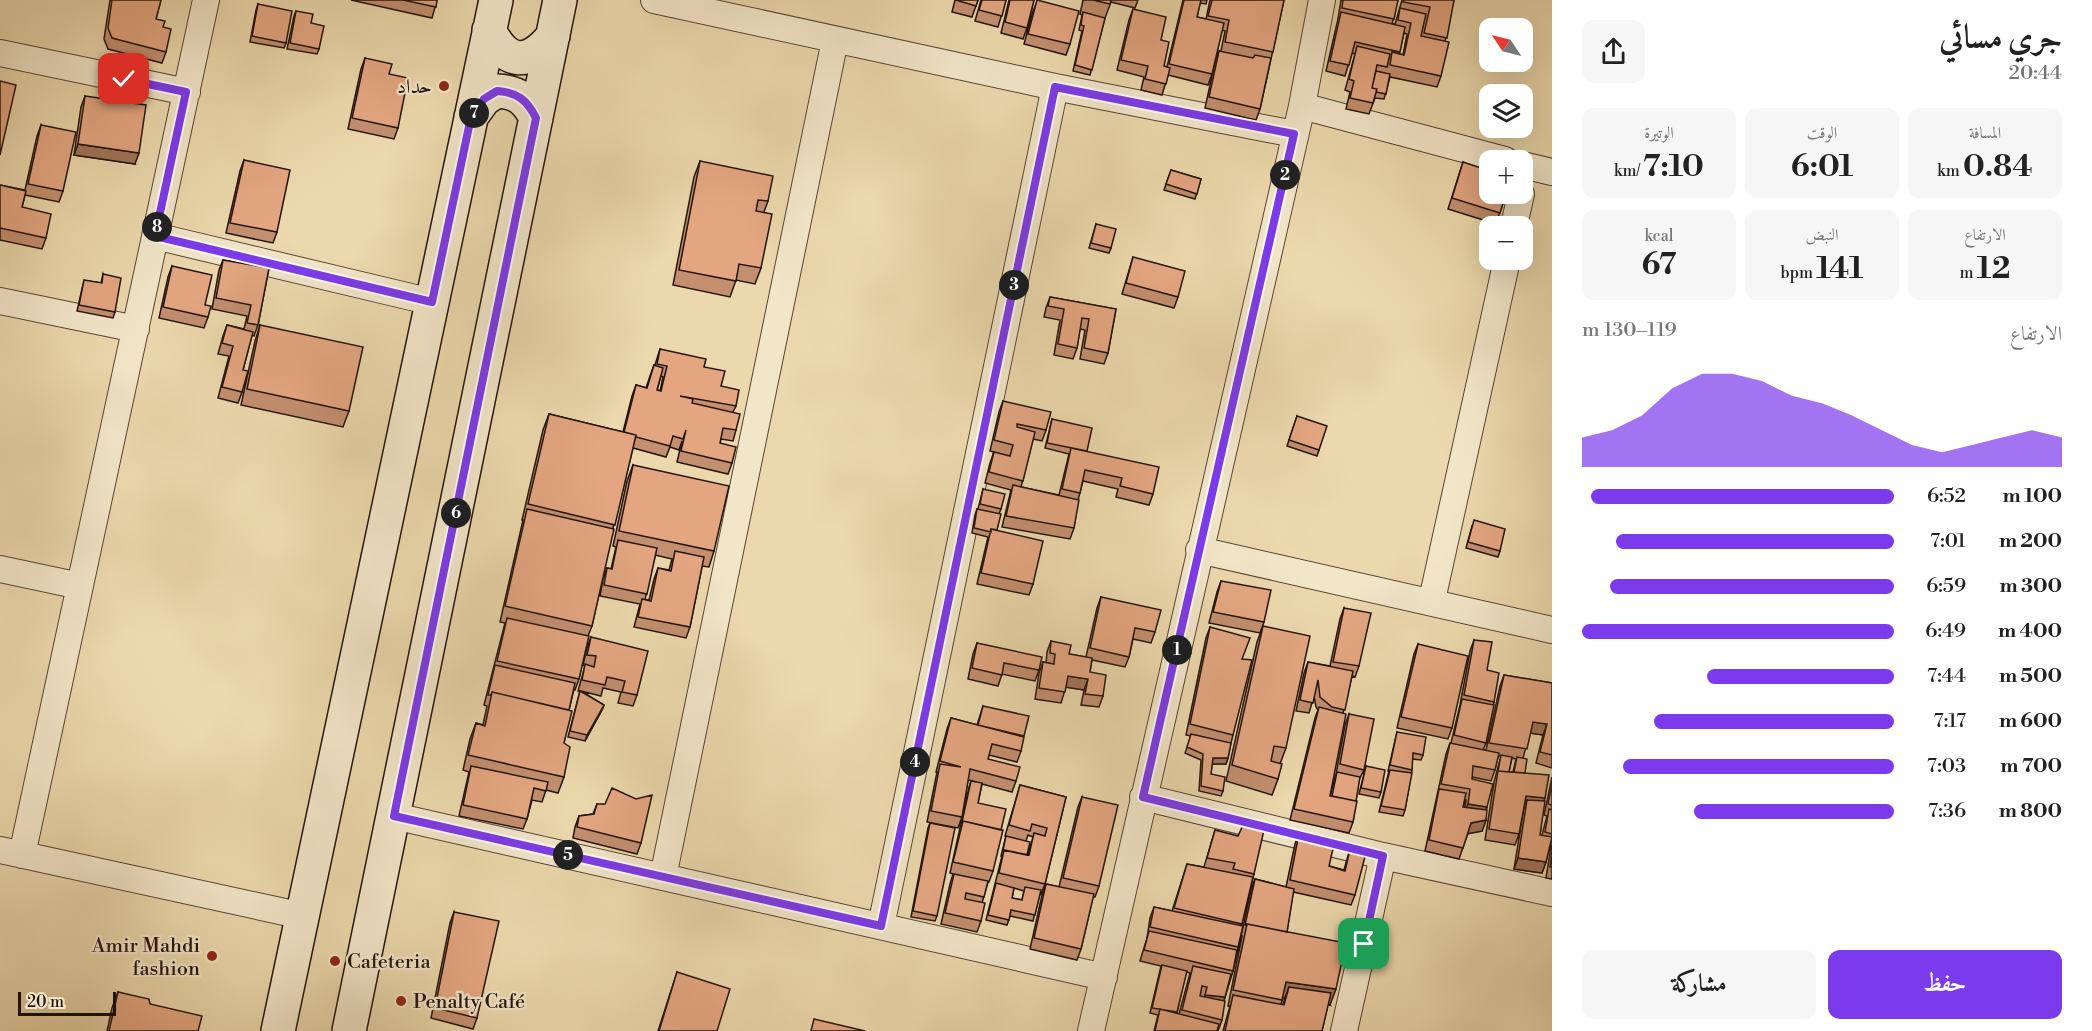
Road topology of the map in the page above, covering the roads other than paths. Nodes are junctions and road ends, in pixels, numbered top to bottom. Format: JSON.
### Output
{"nodes":[{"id":1,"x":206,"y":0,"type":"edge"},
{"id":2,"x":560,"y":0,"type":"edge"},
{"id":3,"x":654,"y":0,"type":"edge"},
{"id":4,"x":1322,"y":0,"type":"edge"},
{"id":5,"x":493,"y":15,"type":"edge"},
{"id":6,"x":553,"y":36,"type":"junction"},
{"id":7,"x":835,"y":40,"type":"junction"},
{"id":8,"x":0,"y":53,"type":"edge"},
{"id":9,"x":1055,"y":87,"type":"junction"},
{"id":10,"x":186,"y":92,"type":"junction"},
{"id":11,"x":1302,"y":106,"type":"junction"},
{"id":12,"x":471,"y":117,"type":"junction"},
{"id":13,"x":536,"y":118,"type":"junction"},
{"id":14,"x":1294,"y":134,"type":"junction"},
{"id":15,"x":1479,"y":158,"type":"edge"},
{"id":16,"x":1533,"y":171,"type":"edge"},
{"id":17,"x":1552,"y":172,"type":"edge"},
{"id":18,"x":155,"y":236,"type":"junction"},
{"id":19,"x":1505,"y":270,"type":"edge"},
{"id":20,"x":0,"y":301,"type":"edge"},
{"id":21,"x":432,"y":302,"type":"junction"},
{"id":22,"x":135,"y":329,"type":"junction"},
{"id":23,"x":1199,"y":550,"type":"junction"},
{"id":24,"x":0,"y":569,"type":"edge"},
{"id":25,"x":80,"y":586,"type":"junction"},
{"id":26,"x":1432,"y":600,"type":"junction"},
{"id":27,"x":1552,"y":630,"type":"edge"},
{"id":28,"x":1143,"y":797,"type":"junction"},
{"id":29,"x":394,"y":816,"type":"junction"},
{"id":30,"x":11,"y":852,"type":"edge"},
{"id":31,"x":1383,"y":856,"type":"junction"},
{"id":32,"x":663,"y":877,"type":"junction"},
{"id":33,"x":1552,"y":893,"type":"edge"},
{"id":34,"x":303,"y":916,"type":"junction"},
{"id":35,"x":881,"y":926,"type":"junction"},
{"id":36,"x":1104,"y":977,"type":"junction"},
{"id":37,"x":278,"y":1031,"type":"edge"},
{"id":38,"x":349,"y":1031,"type":"edge"},
{"id":39,"x":1091,"y":1031,"type":"edge"},
{"id":40,"x":1344,"y":1031,"type":"edge"}],
"edges":[{"from":1,"to":10,"type":"street"},
{"from":2,"to":6,"type":"main road"},
{"from":3,"to":7,"type":"street"},
{"from":4,"to":11,"type":"street"},
{"from":5,"to":6,"type":"main road"},
{"from":5,"to":12,"type":"main road"},
{"from":6,"to":13,"type":"main road"},
{"from":7,"to":9,"type":"street"},
{"from":7,"to":32,"type":"street"},
{"from":8,"to":10,"type":"street"},
{"from":9,"to":14,"type":"street"},
{"from":9,"to":35,"type":"street"},
{"from":10,"to":18,"type":"street"},
{"from":11,"to":14,"type":"street"},
{"from":11,"to":15,"type":"street"},
{"from":12,"to":13,"type":"main road"},
{"from":12,"to":21,"type":"main road"},
{"from":13,"to":29,"type":"main road"},
{"from":14,"to":23,"type":"street"},
{"from":16,"to":17,"type":"street"},
{"from":18,"to":21,"type":"street"},
{"from":18,"to":22,"type":"street"},
{"from":19,"to":26,"type":"street"},
{"from":20,"to":22,"type":"street"},
{"from":21,"to":34,"type":"main road"},
{"from":22,"to":25,"type":"street"},
{"from":23,"to":26,"type":"street"},
{"from":23,"to":28,"type":"street"},
{"from":24,"to":25,"type":"street"},
{"from":25,"to":30,"type":"street"},
{"from":26,"to":27,"type":"street"},
{"from":28,"to":31,"type":"street"},
{"from":28,"to":36,"type":"street"},
{"from":29,"to":32,"type":"street"},
{"from":29,"to":38,"type":"main road"},
{"from":30,"to":34,"type":"street"},
{"from":31,"to":33,"type":"street"},
{"from":31,"to":40,"type":"street"},
{"from":32,"to":35,"type":"street"},
{"from":34,"to":37,"type":"main road"},
{"from":35,"to":36,"type":"street"},
{"from":36,"to":39,"type":"street"}]}
